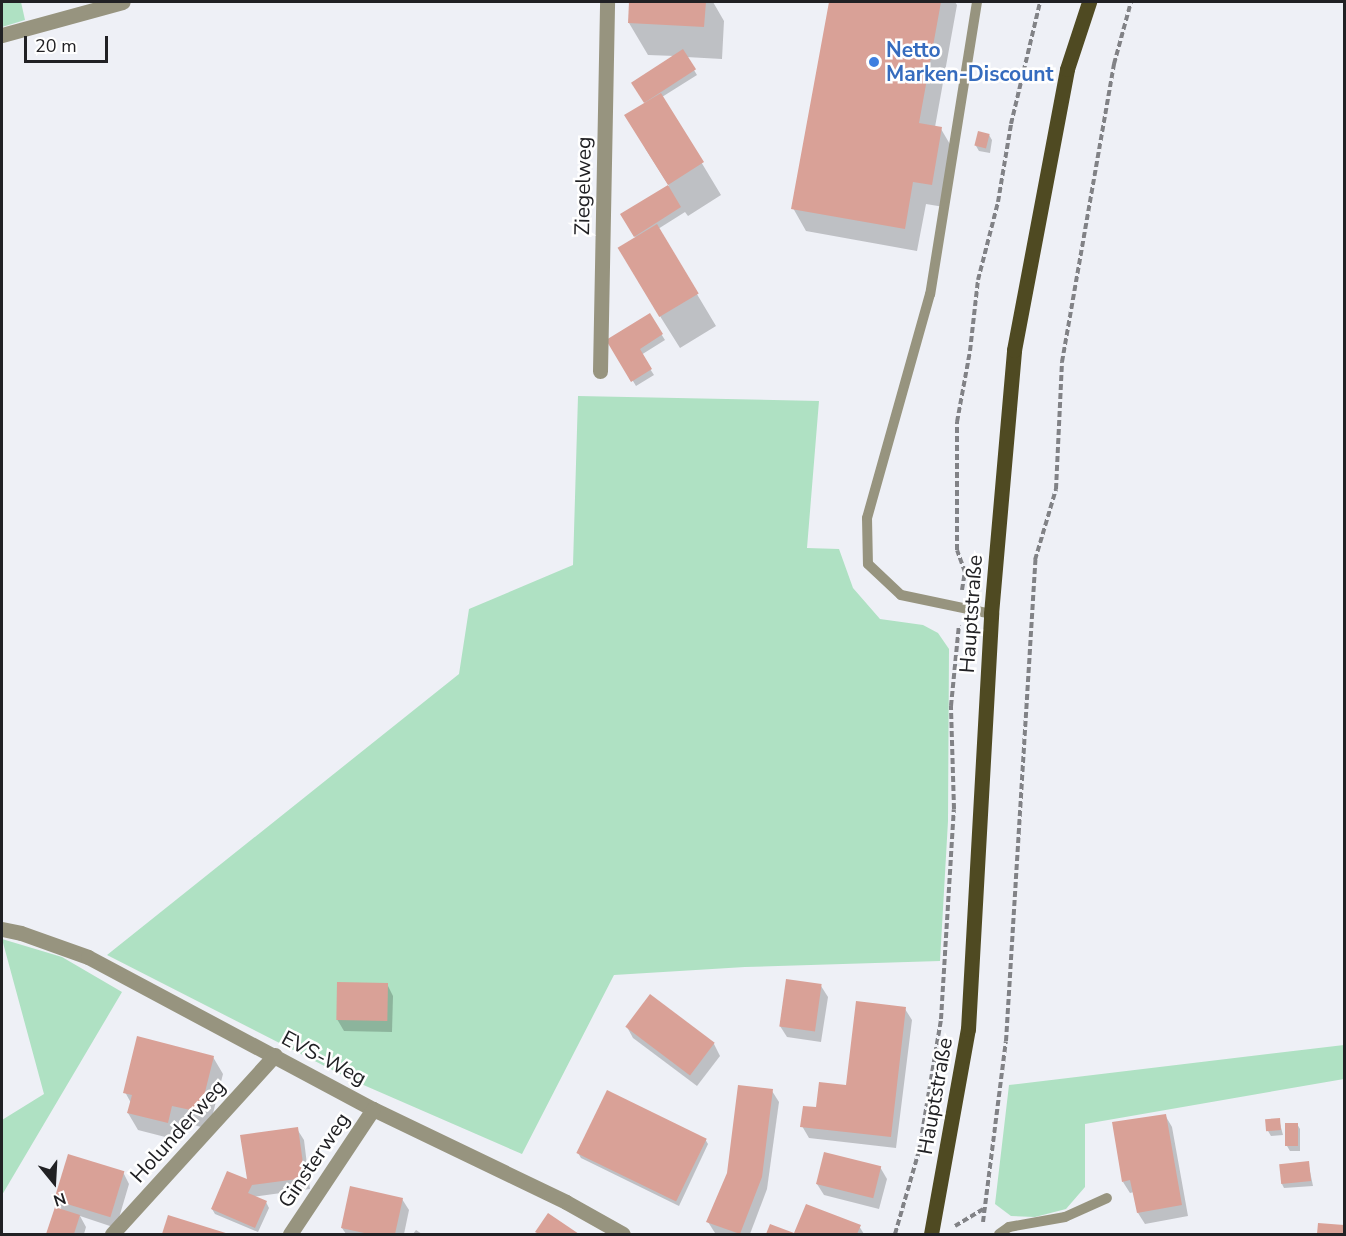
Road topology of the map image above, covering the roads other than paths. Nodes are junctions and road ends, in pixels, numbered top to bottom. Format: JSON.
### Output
{"nodes":[{"id":1,"x":123,"y":2,"type":"edge"},
{"id":2,"x":607,"y":2,"type":"edge"},
{"id":3,"x":977,"y":2,"type":"edge"},
{"id":4,"x":1089,"y":2,"type":"edge"},
{"id":5,"x":2,"y":34,"type":"edge"},
{"id":6,"x":600,"y":371,"type":"dead end"},
{"id":7,"x":991,"y":614,"type":"junction"},
{"id":8,"x":2,"y":929,"type":"edge"},
{"id":9,"x":275,"y":1055,"type":"junction"},
{"id":10,"x":374,"y":1109,"type":"junction"},
{"id":11,"x":1107,"y":1198,"type":"dead end"},
{"id":12,"x":112,"y":1234,"type":"edge"},
{"id":13,"x":290,"y":1234,"type":"edge"},
{"id":14,"x":623,"y":1234,"type":"edge"},
{"id":15,"x":931,"y":1234,"type":"edge"},
{"id":16,"x":999,"y":1234,"type":"edge"}],
"edges":[{"from":1,"to":5,"type":"street"},
{"from":2,"to":6,"type":"street","name":"Ziegelweg"},
{"from":3,"to":7,"type":"lane"},
{"from":4,"to":7,"type":"main road","name":"Hauptstraße"},
{"from":7,"to":15,"type":"main road","name":"Hauptstraße"},
{"from":8,"to":9,"type":"street","name":"EVS-Weg"},
{"from":9,"to":10,"type":"street","name":"EVS-Weg"},
{"from":9,"to":12,"type":"street","name":"Holunderweg"},
{"from":10,"to":13,"type":"street","name":"Ginsterweg"},
{"from":10,"to":14,"type":"street","name":"EVS-Weg"},
{"from":11,"to":16,"type":"lane"}]}
